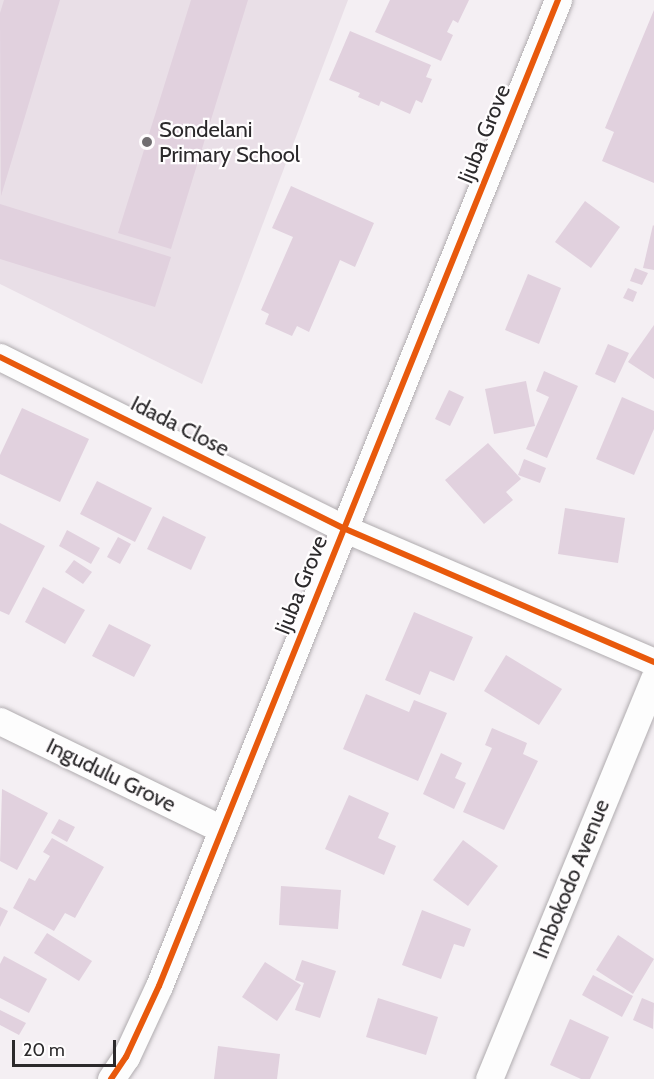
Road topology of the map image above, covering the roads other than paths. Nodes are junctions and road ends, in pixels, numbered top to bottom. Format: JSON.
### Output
{"nodes":[{"id":1,"x":558,"y":0,"type":"edge"},
{"id":2,"x":0,"y":357,"type":"edge"},
{"id":3,"x":343,"y":528,"type":"junction"},
{"id":4,"x":654,"y":662,"type":"edge"},
{"id":5,"x":654,"y":679,"type":"edge"},
{"id":6,"x":0,"y":721,"type":"edge"},
{"id":7,"x":221,"y":829,"type":"junction"},
{"id":8,"x":111,"y":1079,"type":"edge"},
{"id":9,"x":489,"y":1079,"type":"edge"}],
"edges":[{"from":1,"to":3,"type":"street","name":"Ijuba Grove"},
{"from":2,"to":3,"type":"street","name":"Idada Close"},
{"from":3,"to":4,"type":"street","name":"Idada Close"},
{"from":3,"to":7,"type":"street","name":"Ijuba Grove"},
{"from":5,"to":9,"type":"street","name":"Imbokodo Avenue"},
{"from":6,"to":7,"type":"street","name":"Ingudulu Grove"},
{"from":7,"to":8,"type":"street","name":"Ijuba Grove"}]}
